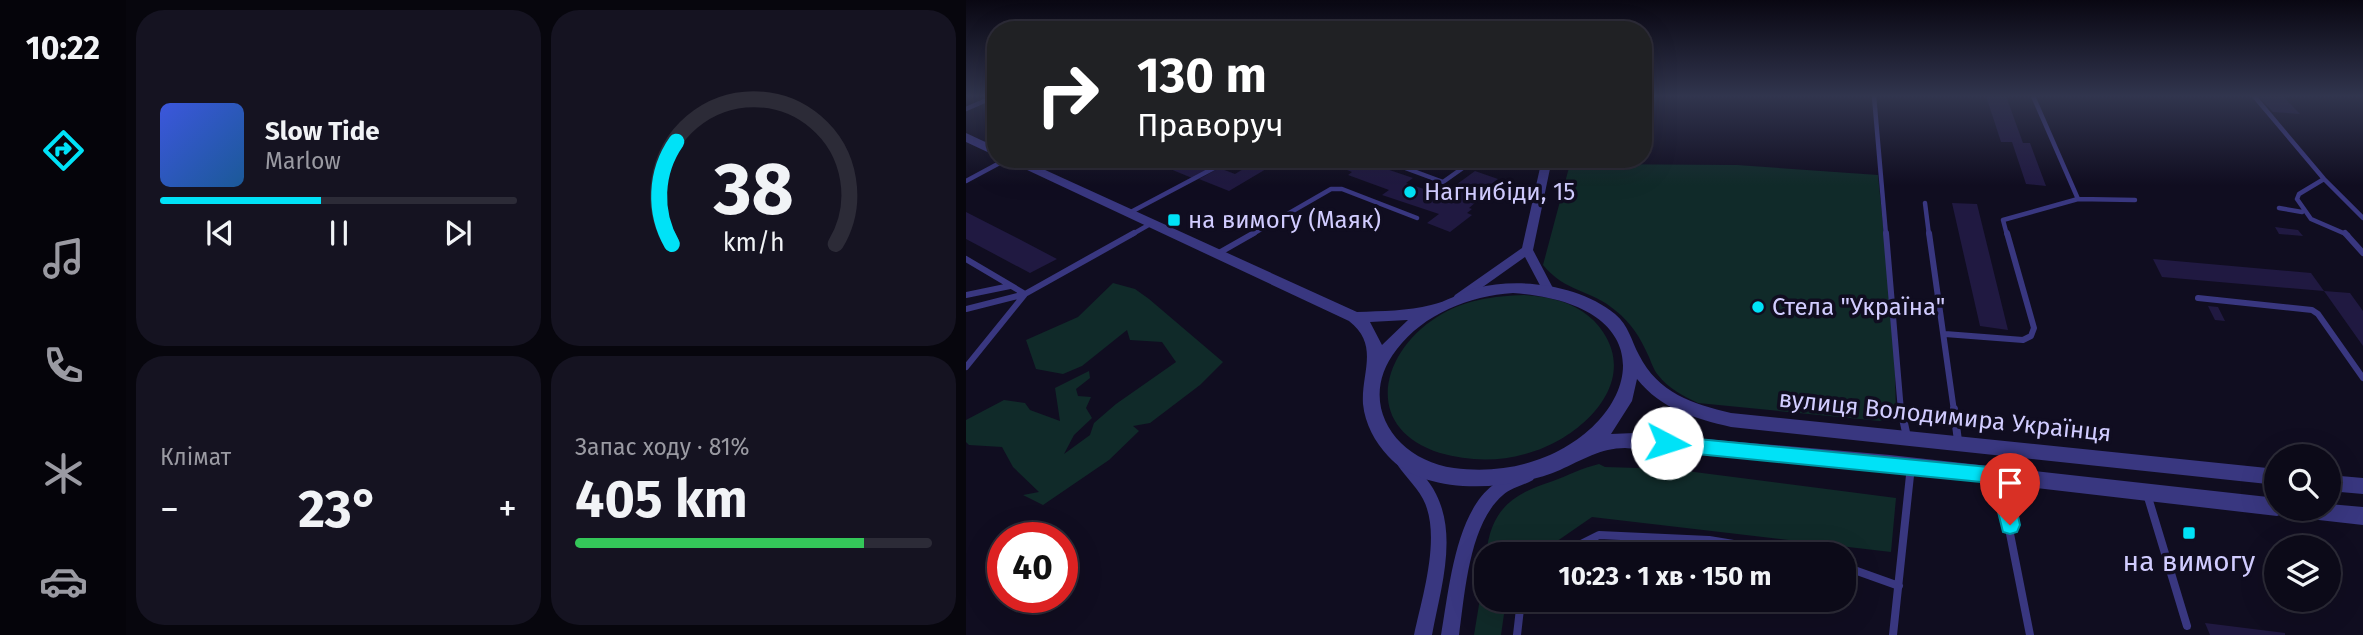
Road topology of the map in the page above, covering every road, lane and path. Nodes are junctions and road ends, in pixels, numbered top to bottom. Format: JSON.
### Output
{"nodes":[{"id":1,"x":1876,"y":126,"type":"edge"},
{"id":2,"x":2046,"y":126,"type":"edge"},
{"id":3,"x":2279,"y":126,"type":"edge"},
{"id":4,"x":966,"y":137,"type":"edge"},
{"id":5,"x":987,"y":143,"type":"edge"},
{"id":6,"x":983,"y":145,"type":"junction"},
{"id":7,"x":987,"y":147,"type":"edge"},
{"id":8,"x":991,"y":168,"type":"edge"},
{"id":9,"x":1028,"y":168,"type":"edge"},
{"id":10,"x":1212,"y":168,"type":"edge"},
{"id":11,"x":1405,"y":168,"type":"edge"},
{"id":12,"x":1463,"y":168,"type":"edge"},
{"id":13,"x":1545,"y":168,"type":"edge"},
{"id":14,"x":2323,"y":179,"type":"junction"},
{"id":15,"x":966,"y":181,"type":"edge"},
{"id":16,"x":2078,"y":199,"type":"junction"},
{"id":17,"x":2135,"y":200,"type":"dead end"},
{"id":18,"x":1925,"y":203,"type":"dead end"},
{"id":19,"x":2279,"y":208,"type":"dead end"},
{"id":20,"x":2302,"y":212,"type":"junction"},
{"id":21,"x":1129,"y":213,"type":"junction"},
{"id":22,"x":1417,"y":218,"type":"dead end"},
{"id":23,"x":2363,"y":218,"type":"edge"},
{"id":24,"x":1152,"y":223,"type":"junction"},
{"id":25,"x":1527,"y":250,"type":"junction"},
{"id":26,"x":2363,"y":253,"type":"edge"},
{"id":27,"x":1217,"y":254,"type":"junction"},
{"id":28,"x":966,"y":259,"type":"edge"},
{"id":29,"x":1010,"y":286,"type":"junction"},
{"id":30,"x":1548,"y":290,"type":"junction"},
{"id":31,"x":1025,"y":294,"type":"junction"},
{"id":32,"x":966,"y":295,"type":"edge"},
{"id":33,"x":1459,"y":298,"type":"junction"},
{"id":34,"x":2198,"y":298,"type":"dead end"},
{"id":35,"x":966,"y":309,"type":"edge"},
{"id":36,"x":1355,"y":317,"type":"junction"},
{"id":37,"x":1944,"y":334,"type":"junction"},
{"id":38,"x":1632,"y":358,"type":"junction"},
{"id":39,"x":966,"y":367,"type":"edge"},
{"id":40,"x":1375,"y":374,"type":"junction"},
{"id":41,"x":2363,"y":378,"type":"edge"},
{"id":42,"x":1908,"y":437,"type":"junction"},
{"id":43,"x":1958,"y":443,"type":"junction"},
{"id":44,"x":1400,"y":459,"type":"junction"},
{"id":45,"x":1554,"y":464,"type":"junction"},
{"id":46,"x":1910,"y":466,"type":"junction"},
{"id":47,"x":1999,"y":476,"type":"junction"},
{"id":48,"x":2264,"y":476,"type":"edge"},
{"id":49,"x":2341,"y":484,"type":"edge"},
{"id":50,"x":2363,"y":486,"type":"edge"},
{"id":51,"x":2147,"y":492,"type":"junction"},
{"id":52,"x":2264,"y":506,"type":"edge"},
{"id":53,"x":2341,"y":514,"type":"edge"},
{"id":54,"x":2363,"y":516,"type":"edge"},
{"id":55,"x":1585,"y":542,"type":"edge"},
{"id":56,"x":1721,"y":542,"type":"edge"},
{"id":57,"x":1856,"y":571,"type":"edge"},
{"id":58,"x":1899,"y":586,"type":"junction"},
{"id":59,"x":1520,"y":612,"type":"edge"},
{"id":60,"x":2187,"y":626,"type":"dead end"},
{"id":61,"x":1423,"y":635,"type":"edge"},
{"id":62,"x":1450,"y":635,"type":"edge"},
{"id":63,"x":1517,"y":635,"type":"edge"},
{"id":64,"x":1893,"y":635,"type":"edge"},
{"id":65,"x":2030,"y":635,"type":"edge"}],
"edges":[{"from":1,"to":42,"type":"lane"},
{"from":2,"to":16,"type":"lane"},
{"from":3,"to":14,"type":"lane"},
{"from":4,"to":6,"type":"street"},
{"from":5,"to":6,"type":"lane"},
{"from":6,"to":7,"type":"street"},
{"from":8,"to":15,"type":"lane"},
{"from":9,"to":21,"type":"street","name":"вулиця Володимира Українця"},
{"from":10,"to":21,"type":"lane"},
{"from":11,"to":12,"type":"lane"},
{"from":13,"to":25,"type":"street"},
{"from":14,"to":20,"type":"lane"},
{"from":14,"to":23,"type":"lane"},
{"from":16,"to":17,"type":"lane"},
{"from":16,"to":37,"type":"lane"},
{"from":18,"to":37,"type":"lane"},
{"from":19,"to":20,"type":"lane"},
{"from":20,"to":26,"type":"lane"},
{"from":21,"to":24,"type":"street","name":"вулиця Володимира Українця"},
{"from":22,"to":27,"type":"lane"},
{"from":24,"to":27,"type":"street","name":"вулиця Володимира Українця"},
{"from":24,"to":31,"type":"lane"},
{"from":25,"to":30,"type":"street"},
{"from":25,"to":33,"type":"street"},
{"from":27,"to":36,"type":"street","name":"вулиця Володимира Українця"},
{"from":28,"to":29,"type":"lane"},
{"from":29,"to":31,"type":"lane"},
{"from":29,"to":32,"type":"lane"},
{"from":30,"to":33,"type":"street","name":"вулиця Володимира Українця"},
{"from":30,"to":38,"type":"street","name":"вулиця Володимира Українця"},
{"from":31,"to":35,"type":"lane"},
{"from":31,"to":39,"type":"lane"},
{"from":33,"to":36,"type":"street","name":"вулиця Володимира Українця"},
{"from":33,"to":40,"type":"street","name":"вулиця Володимира Українця"},
{"from":34,"to":41,"type":"lane"},
{"from":36,"to":40,"type":"street","name":"вулиця Володимира Українця"},
{"from":37,"to":43,"type":"lane"},
{"from":38,"to":42,"type":"street","name":"вулиця Володимира Українця"},
{"from":38,"to":45,"type":"street"},
{"from":40,"to":44,"type":"street","name":"вулиця Володимира Українця"},
{"from":42,"to":43,"type":"street","name":"вулиця Володимира Українця"},
{"from":43,"to":48,"type":"street","name":"вулиця Володимира Українця"},
{"from":44,"to":45,"type":"street"},
{"from":44,"to":61,"type":"street"},
{"from":45,"to":46,"type":"street"},
{"from":45,"to":62,"type":"street"},
{"from":46,"to":47,"type":"street"},
{"from":46,"to":58,"type":"lane"},
{"from":47,"to":51,"type":"street"},
{"from":47,"to":65,"type":"lane"},
{"from":49,"to":50,"type":"street"},
{"from":51,"to":52,"type":"street"},
{"from":51,"to":60,"type":"lane"},
{"from":53,"to":54,"type":"street"},
{"from":55,"to":56,"type":"lane"},
{"from":57,"to":58,"type":"lane"},
{"from":58,"to":64,"type":"lane"},
{"from":59,"to":63,"type":"lane"}]}
